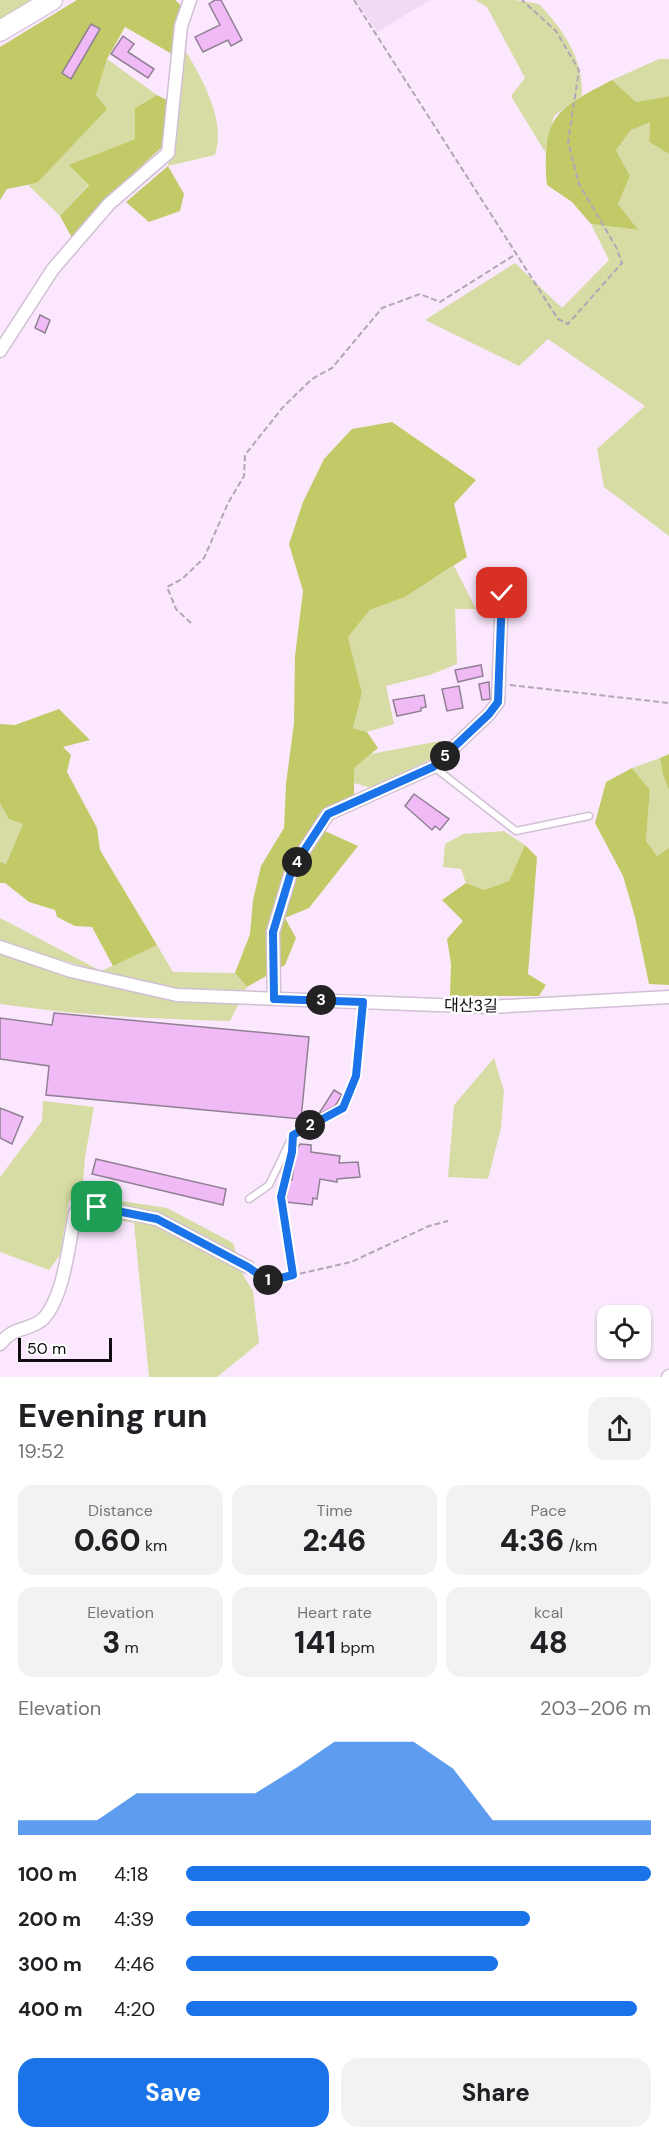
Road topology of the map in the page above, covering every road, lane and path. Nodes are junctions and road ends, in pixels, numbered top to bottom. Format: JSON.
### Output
{"nodes":[{"id":1,"x":52,"y":0,"type":"edge"},
{"id":2,"x":190,"y":0,"type":"edge"},
{"id":3,"x":354,"y":0,"type":"edge"},
{"id":4,"x":522,"y":0,"type":"edge"},
{"id":5,"x":0,"y":31,"type":"edge"},
{"id":6,"x":516,"y":254,"type":"junction"},
{"id":7,"x":0,"y":351,"type":"edge"},
{"id":8,"x":502,"y":593,"type":"dead end"},
{"id":9,"x":191,"y":623,"type":"dead end"},
{"id":10,"x":498,"y":684,"type":"junction"},
{"id":11,"x":669,"y":703,"type":"edge"},
{"id":12,"x":433,"y":767,"type":"junction"},
{"id":13,"x":589,"y":816,"type":"dead end"},
{"id":14,"x":0,"y":947,"type":"edge"},
{"id":15,"x":669,"y":997,"type":"edge"},
{"id":16,"x":274,"y":999,"type":"junction"},
{"id":17,"x":363,"y":1002,"type":"junction"},
{"id":18,"x":289,"y":1163,"type":"dead end"},
{"id":19,"x":249,"y":1199,"type":"dead end"},
{"id":20,"x":448,"y":1221,"type":"dead end"},
{"id":21,"x":248,"y":1267,"type":"joint"},
{"id":22,"x":293,"y":1275,"type":"junction"},
{"id":23,"x":0,"y":1344,"type":"edge"}],
"edges":[{"from":1,"to":5,"type":"highway"},
{"from":2,"to":7,"type":"street"},
{"from":3,"to":6,"type":"path"},
{"from":4,"to":6,"type":"path"},
{"from":6,"to":9,"type":"path"},
{"from":8,"to":10,"type":"street"},
{"from":10,"to":11,"type":"path"},
{"from":10,"to":12,"type":"street"},
{"from":12,"to":13,"type":"lane"},
{"from":12,"to":16,"type":"street"},
{"from":14,"to":16,"type":"street","name":"대산3길"},
{"from":15,"to":17,"type":"street","name":"대산3길"},
{"from":16,"to":17,"type":"street","name":"대산3길"},
{"from":17,"to":19,"type":"lane"},
{"from":18,"to":22,"type":"path"},
{"from":20,"to":22,"type":"path"},
{"from":21,"to":22,"type":"path"},
{"from":21,"to":23,"type":"street"}]}
